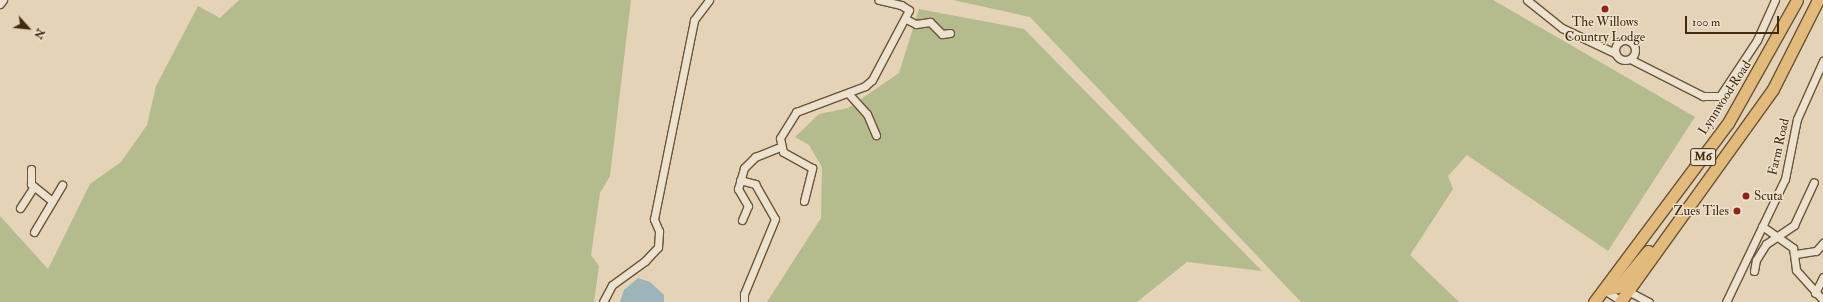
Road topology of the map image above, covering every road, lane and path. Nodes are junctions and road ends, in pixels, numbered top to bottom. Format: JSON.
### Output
{"nodes":[{"id":1,"x":3,"y":0,"type":"edge"},
{"id":2,"x":879,"y":0,"type":"edge"},
{"id":3,"x":1527,"y":0,"type":"edge"},
{"id":4,"x":1775,"y":0,"type":"edge"},
{"id":5,"x":1797,"y":0,"type":"edge"},
{"id":6,"x":1818,"y":0,"type":"edge"},
{"id":7,"x":707,"y":1,"type":"edge"},
{"id":8,"x":0,"y":4,"type":"edge"},
{"id":9,"x":906,"y":19,"type":"junction"},
{"id":10,"x":950,"y":33,"type":"dead end"},
{"id":11,"x":1615,"y":53,"type":"junction"},
{"id":12,"x":1630,"y":58,"type":"junction"},
{"id":13,"x":1823,"y":61,"type":"edge"},
{"id":14,"x":848,"y":93,"type":"junction"},
{"id":15,"x":876,"y":135,"type":"dead end"},
{"id":16,"x":780,"y":147,"type":"junction"},
{"id":17,"x":31,"y":169,"type":"dead end"},
{"id":18,"x":740,"y":180,"type":"junction"},
{"id":19,"x":1814,"y":182,"type":"dead end"},
{"id":20,"x":62,"y":185,"type":"dead end"},
{"id":21,"x":33,"y":188,"type":"junction"},
{"id":22,"x":52,"y":201,"type":"junction"},
{"id":23,"x":804,"y":201,"type":"dead end"},
{"id":24,"x":20,"y":208,"type":"dead end"},
{"id":25,"x":742,"y":220,"type":"dead end"},
{"id":26,"x":1762,"y":226,"type":"junction"},
{"id":27,"x":34,"y":232,"type":"dead end"},
{"id":28,"x":1781,"y":237,"type":"junction"},
{"id":29,"x":1823,"y":243,"type":"edge"},
{"id":30,"x":1796,"y":254,"type":"junction"},
{"id":31,"x":1754,"y":272,"type":"dead end"},
{"id":32,"x":1823,"y":277,"type":"edge"},
{"id":33,"x":1815,"y":293,"type":"junction"},
{"id":34,"x":1617,"y":294,"type":"edge"},
{"id":35,"x":1823,"y":300,"type":"edge"},
{"id":36,"x":603,"y":302,"type":"edge"},
{"id":37,"x":744,"y":302,"type":"edge"},
{"id":38,"x":1594,"y":302,"type":"edge"},
{"id":39,"x":1603,"y":302,"type":"edge"},
{"id":40,"x":1648,"y":302,"type":"edge"},
{"id":41,"x":1726,"y":302,"type":"edge"}],
"edges":[{"from":1,"to":8,"type":"street"},
{"from":2,"to":9,"type":"street"},
{"from":3,"to":11,"type":"street"},
{"from":4,"to":12,"type":"street"},
{"from":5,"to":34,"type":"main road","name":"Lynnwood Road","number":"M6"},
{"from":6,"to":34,"type":"main road","name":"Lynnwood Road","number":"M6"},
{"from":7,"to":36,"type":"street"},
{"from":9,"to":10,"type":"street"},
{"from":9,"to":14,"type":"street"},
{"from":11,"to":12,"type":"street"},
{"from":11,"to":12,"type":"street"},
{"from":13,"to":26,"type":"street","name":"Farm Road"},
{"from":14,"to":15,"type":"street"},
{"from":14,"to":16,"type":"street"},
{"from":16,"to":18,"type":"street"},
{"from":16,"to":23,"type":"street"},
{"from":17,"to":21,"type":"street"},
{"from":18,"to":25,"type":"street"},
{"from":18,"to":37,"type":"street"},
{"from":19,"to":28,"type":"street"},
{"from":20,"to":22,"type":"street"},
{"from":21,"to":22,"type":"street"},
{"from":21,"to":24,"type":"street"},
{"from":22,"to":27,"type":"street"},
{"from":26,"to":28,"type":"street"},
{"from":26,"to":41,"type":"street","name":"Farm Road"},
{"from":28,"to":30,"type":"street"},
{"from":28,"to":31,"type":"street"},
{"from":29,"to":30,"type":"street"},
{"from":30,"to":33,"type":"street"},
{"from":32,"to":33,"type":"street"},
{"from":33,"to":35,"type":"street"},
{"from":34,"to":38,"type":"main road","name":"Lynnwood Road","number":"M6"},
{"from":34,"to":39,"type":"main road"},
{"from":34,"to":40,"type":"street"}]}
